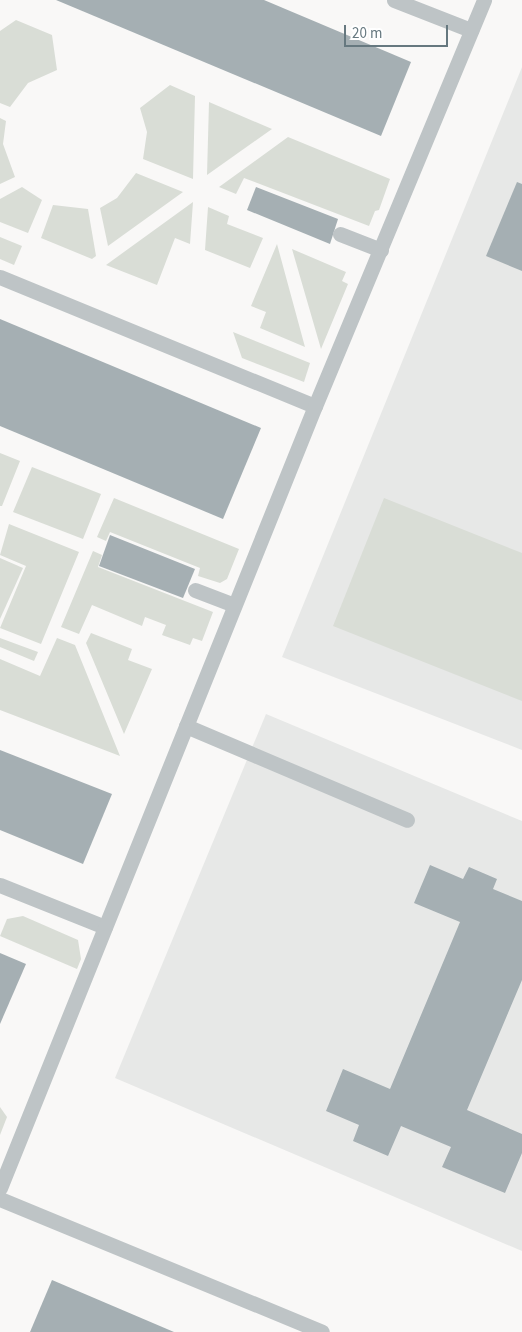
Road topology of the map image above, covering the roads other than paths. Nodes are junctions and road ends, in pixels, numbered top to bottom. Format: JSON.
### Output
{"nodes":[{"id":1,"x":394,"y":0,"type":"edge"},
{"id":2,"x":484,"y":0,"type":"edge"},
{"id":3,"x":471,"y":30,"type":"junction"},
{"id":4,"x":340,"y":234,"type":"dead end"},
{"id":5,"x":381,"y":250,"type":"junction"},
{"id":6,"x":0,"y":277,"type":"edge"},
{"id":7,"x":315,"y":406,"type":"junction"},
{"id":8,"x":195,"y":590,"type":"dead end"},
{"id":9,"x":234,"y":605,"type":"junction"},
{"id":10,"x":186,"y":726,"type":"junction"},
{"id":11,"x":407,"y":820,"type":"dead end"},
{"id":12,"x":0,"y":885,"type":"edge"},
{"id":13,"x":105,"y":927,"type":"junction"},
{"id":14,"x":0,"y":1188,"type":"edge"},
{"id":15,"x":0,"y":1199,"type":"edge"},
{"id":16,"x":322,"y":1332,"type":"edge"}],
"edges":[{"from":1,"to":3,"type":"lane"},
{"from":2,"to":3,"type":"lane"},
{"from":3,"to":5,"type":"lane"},
{"from":4,"to":5,"type":"lane"},
{"from":5,"to":7,"type":"lane"},
{"from":6,"to":7,"type":"lane"},
{"from":7,"to":9,"type":"lane"},
{"from":8,"to":9,"type":"lane"},
{"from":9,"to":10,"type":"lane"},
{"from":10,"to":11,"type":"lane"},
{"from":10,"to":13,"type":"lane"},
{"from":12,"to":13,"type":"lane"},
{"from":13,"to":14,"type":"lane"},
{"from":15,"to":16,"type":"lane"}]}
